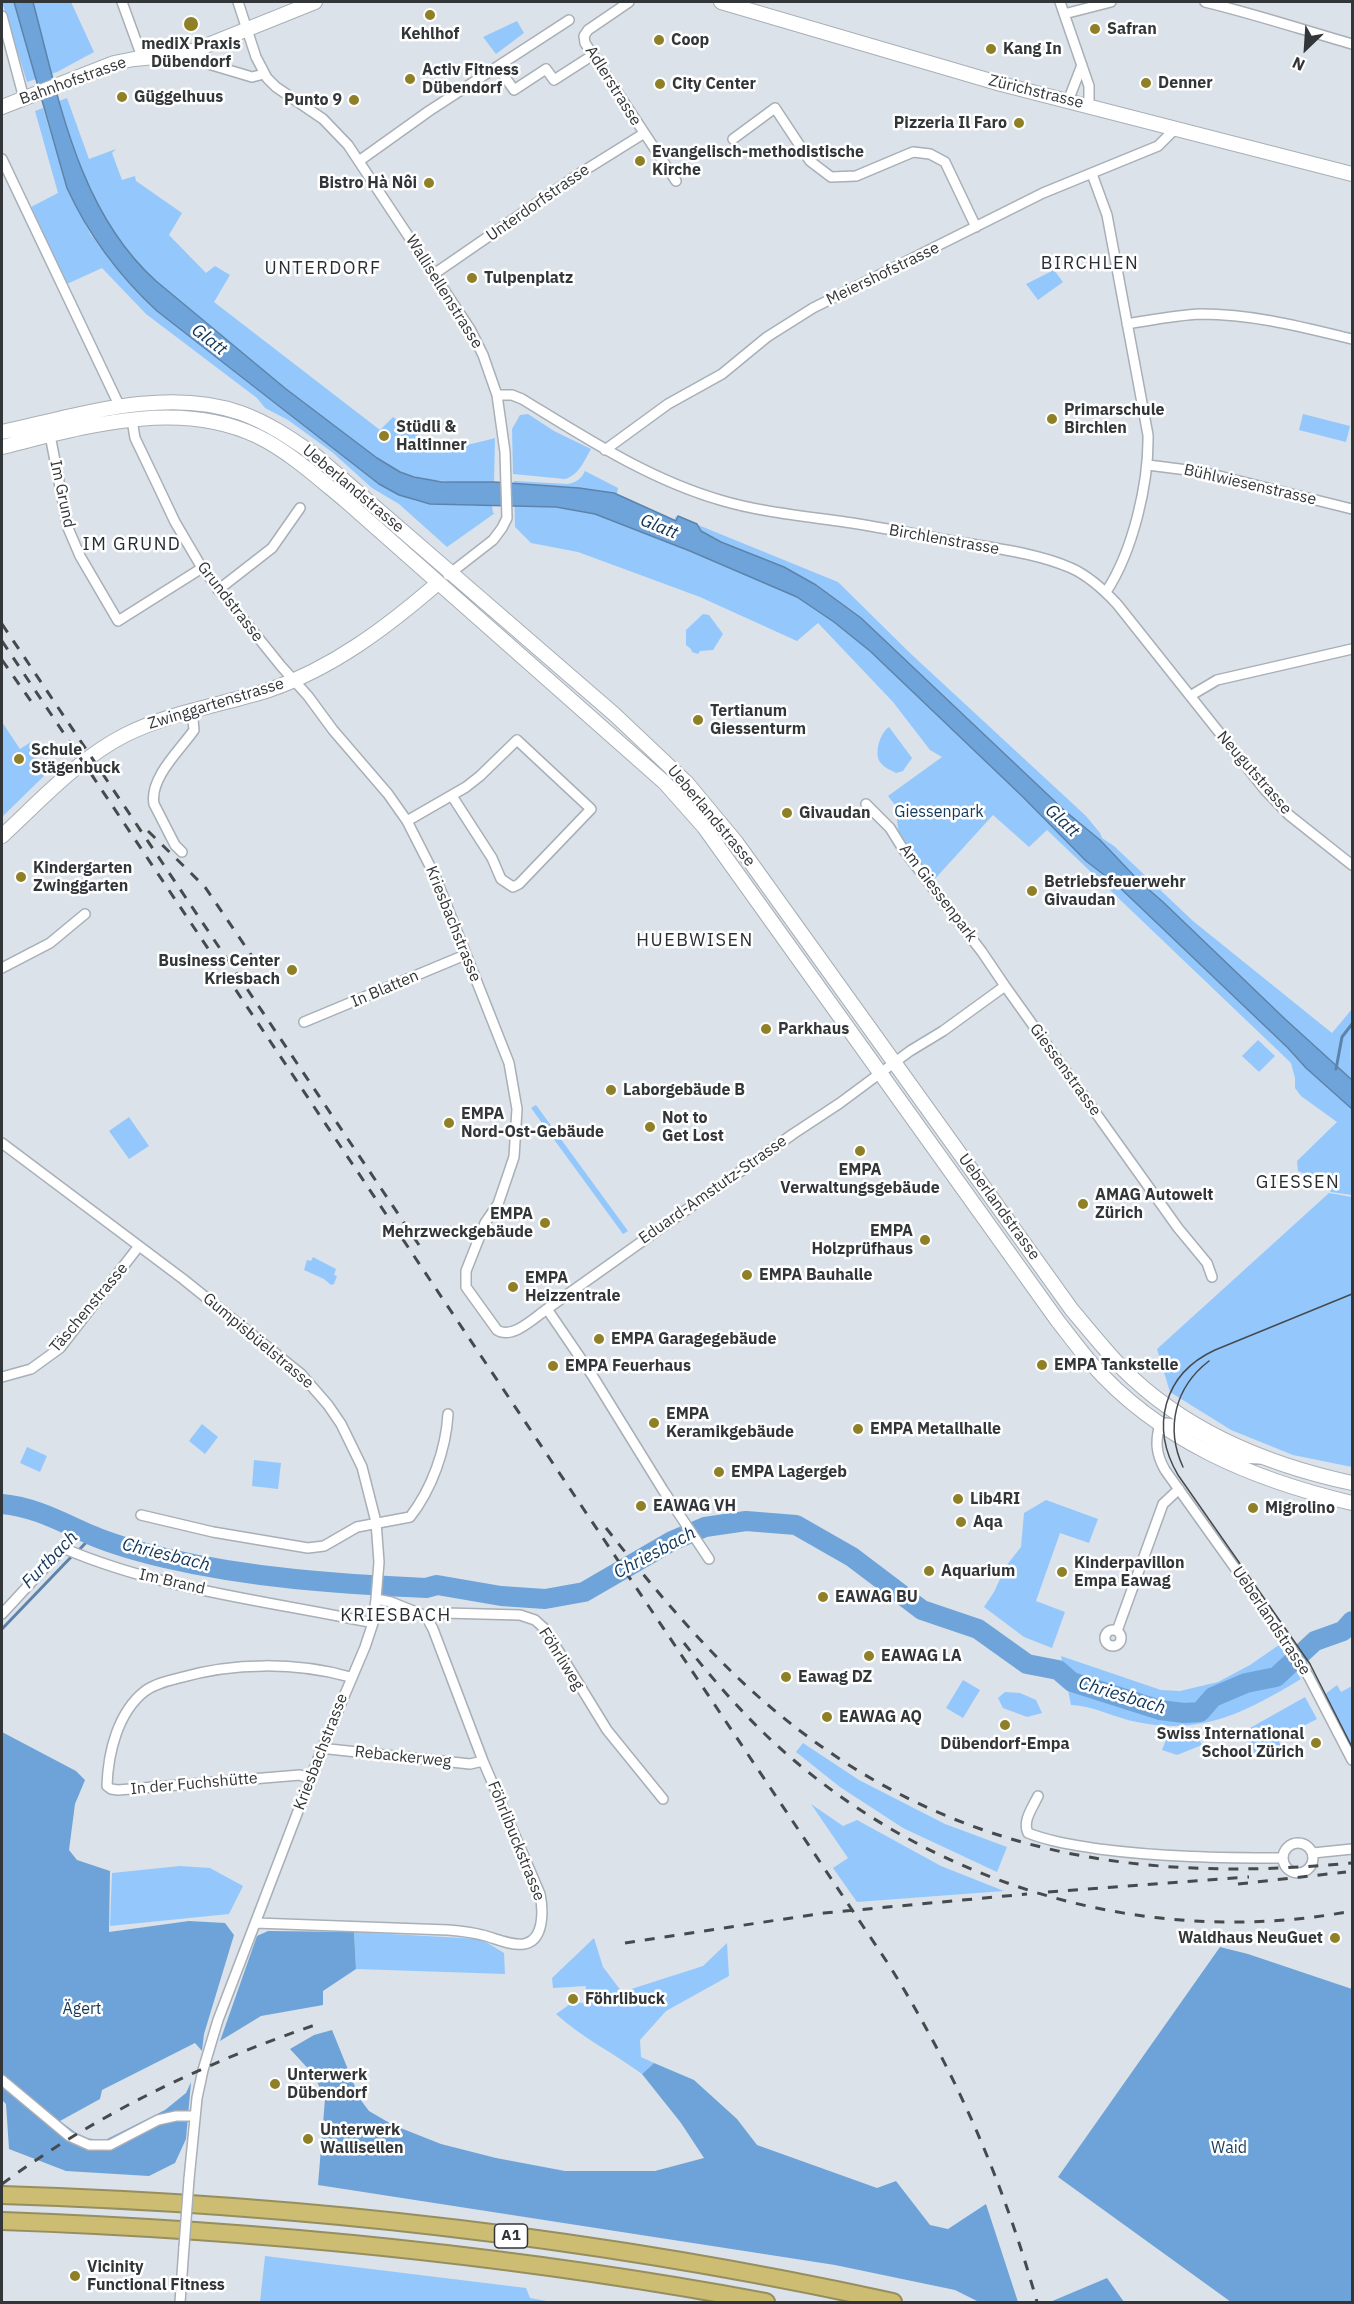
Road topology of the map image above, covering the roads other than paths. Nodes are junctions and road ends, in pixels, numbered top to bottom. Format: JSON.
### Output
{"nodes":[{"id":1,"x":122,"y":2,"type":"edge"},
{"id":2,"x":238,"y":2,"type":"edge"},
{"id":3,"x":315,"y":2,"type":"edge"},
{"id":4,"x":629,"y":2,"type":"edge"},
{"id":5,"x":721,"y":2,"type":"edge"},
{"id":6,"x":1060,"y":2,"type":"edge"},
{"id":7,"x":1111,"y":2,"type":"edge"},
{"id":8,"x":1205,"y":2,"type":"edge"},
{"id":9,"x":1064,"y":14,"type":"junction"},
{"id":10,"x":2,"y":16,"type":"edge"},
{"id":11,"x":569,"y":20,"type":"dead end"},
{"id":12,"x":247,"y":28,"type":"junction"},
{"id":13,"x":1353,"y":44,"type":"edge"},
{"id":14,"x":198,"y":48,"type":"junction"},
{"id":15,"x":593,"y":55,"type":"junction"},
{"id":16,"x":142,"y":57,"type":"junction"},
{"id":17,"x":1082,"y":65,"type":"junction"},
{"id":18,"x":498,"y":67,"type":"junction"},
{"id":19,"x":264,"y":74,"type":"junction"},
{"id":20,"x":28,"y":97,"type":"junction"},
{"id":21,"x":1068,"y":101,"type":"junction"},
{"id":22,"x":1089,"y":106,"type":"junction"},
{"id":23,"x":2,"y":107,"type":"edge"},
{"id":24,"x":1176,"y":128,"type":"junction"},
{"id":25,"x":643,"y":134,"type":"junction"},
{"id":26,"x":733,"y":139,"type":"dead end"},
{"id":27,"x":2,"y":159,"type":"edge"},
{"id":28,"x":359,"y":161,"type":"junction"},
{"id":29,"x":1092,"y":174,"type":"junction"},
{"id":30,"x":1353,"y":174,"type":"edge"},
{"id":31,"x":676,"y":182,"type":"dead end"},
{"id":32,"x":976,"y":227,"type":"junction"},
{"id":33,"x":434,"y":274,"type":"junction"},
{"id":34,"x":1127,"y":324,"type":"junction"},
{"id":35,"x":1353,"y":339,"type":"edge"},
{"id":36,"x":497,"y":395,"type":"junction"},
{"id":37,"x":118,"y":403,"type":"junction"},
{"id":38,"x":132,"y":420,"type":"junction"},
{"id":39,"x":2,"y":432,"type":"edge"},
{"id":40,"x":50,"y":435,"type":"junction"},
{"id":41,"x":2,"y":447,"type":"edge"},
{"id":42,"x":605,"y":450,"type":"junction"},
{"id":43,"x":1148,"y":465,"type":"junction"},
{"id":44,"x":300,"y":508,"type":"dead end"},
{"id":45,"x":1353,"y":509,"type":"edge"},
{"id":46,"x":202,"y":568,"type":"junction"},
{"id":47,"x":451,"y":573,"type":"junction"},
{"id":48,"x":438,"y":583,"type":"junction"},
{"id":49,"x":218,"y":590,"type":"junction"},
{"id":50,"x":1106,"y":592,"type":"junction"},
{"id":51,"x":1353,"y":649,"type":"edge"},
{"id":52,"x":294,"y":680,"type":"junction"},
{"id":53,"x":1190,"y":696,"type":"junction"},
{"id":54,"x":192,"y":710,"type":"junction"},
{"id":55,"x":452,"y":796,"type":"junction"},
{"id":56,"x":866,"y":804,"type":"dead end"},
{"id":57,"x":407,"y":821,"type":"junction"},
{"id":58,"x":2,"y":836,"type":"edge"},
{"id":59,"x":182,"y":852,"type":"dead end"},
{"id":60,"x":1353,"y":865,"type":"edge"},
{"id":61,"x":85,"y":914,"type":"dead end"},
{"id":62,"x":465,"y":955,"type":"junction"},
{"id":63,"x":2,"y":968,"type":"edge"},
{"id":64,"x":1005,"y":987,"type":"junction"},
{"id":65,"x":304,"y":1022,"type":"dead end"},
{"id":66,"x":895,"y":1062,"type":"junction"},
{"id":67,"x":880,"y":1073,"type":"junction"},
{"id":68,"x":2,"y":1143,"type":"edge"},
{"id":69,"x":498,"y":1203,"type":"joint"},
{"id":70,"x":139,"y":1246,"type":"junction"},
{"id":71,"x":1212,"y":1277,"type":"dead end"},
{"id":72,"x":547,"y":1310,"type":"junction"},
{"id":73,"x":2,"y":1377,"type":"edge"},
{"id":74,"x":448,"y":1414,"type":"dead end"},
{"id":75,"x":1160,"y":1424,"type":"junction"},
{"id":76,"x":1271,"y":1460,"type":"junction"},
{"id":77,"x":1353,"y":1483,"type":"edge"},
{"id":78,"x":1179,"y":1489,"type":"junction"},
{"id":79,"x":1353,"y":1503,"type":"edge"},
{"id":80,"x":141,"y":1515,"type":"dead end"},
{"id":81,"x":376,"y":1522,"type":"junction"},
{"id":82,"x":709,"y":1559,"type":"dead end"},
{"id":83,"x":376,"y":1597,"type":"junction"},
{"id":84,"x":2,"y":1614,"type":"edge"},
{"id":85,"x":426,"y":1616,"type":"junction"},
{"id":86,"x":373,"y":1623,"type":"junction"},
{"id":87,"x":1117,"y":1631,"type":"dead end"},
{"id":88,"x":350,"y":1677,"type":"junction"},
{"id":89,"x":323,"y":1746,"type":"junction"},
{"id":90,"x":1353,"y":1760,"type":"edge"},
{"id":91,"x":483,"y":1761,"type":"junction"},
{"id":92,"x":310,"y":1779,"type":"junction"},
{"id":93,"x":1038,"y":1796,"type":"dead end"},
{"id":94,"x":663,"y":1799,"type":"dead end"},
{"id":95,"x":1353,"y":1848,"type":"edge"},
{"id":96,"x":1313,"y":1853,"type":"junction"},
{"id":97,"x":1283,"y":1858,"type":"junction"},
{"id":98,"x":256,"y":1923,"type":"junction"},
{"id":99,"x":2,"y":2080,"type":"edge"},
{"id":100,"x":194,"y":2116,"type":"junction"},
{"id":101,"x":2,"y":2195,"type":"edge"},
{"id":102,"x":2,"y":2221,"type":"edge"},
{"id":103,"x":180,"y":2302,"type":"edge"},
{"id":104,"x":766,"y":2302,"type":"edge"},
{"id":105,"x":893,"y":2302,"type":"edge"}],
"edges":[{"from":1,"to":16,"type":"street"},
{"from":2,"to":12,"type":"street","name":"Wallisellenstrasse"},
{"from":3,"to":12,"type":"main road","name":"Bahnhofstrasse"},
{"from":4,"to":15,"type":"street","name":"Adlerstrasse"},
{"from":5,"to":21,"type":"main road","name":"Zürichstrasse"},
{"from":6,"to":9,"type":"street"},
{"from":7,"to":9,"type":"street"},
{"from":8,"to":13,"type":"street"},
{"from":9,"to":17,"type":"street"},
{"from":10,"to":20,"type":"street"},
{"from":11,"to":18,"type":"street"},
{"from":12,"to":14,"type":"main road","name":"Bahnhofstrasse"},
{"from":12,"to":19,"type":"street","name":"Wallisellenstrasse"},
{"from":14,"to":16,"type":"main road","name":"Bahnhofstrasse"},
{"from":14,"to":19,"type":"street"},
{"from":15,"to":18,"type":"street"},
{"from":15,"to":25,"type":"street","name":"Adlerstrasse"},
{"from":16,"to":20,"type":"main road","name":"Bahnhofstrasse"},
{"from":17,"to":21,"type":"street"},
{"from":17,"to":22,"type":"street"},
{"from":18,"to":28,"type":"street"},
{"from":19,"to":28,"type":"street","name":"Wallisellenstrasse"},
{"from":20,"to":23,"type":"main road","name":"Bahnhofstrasse"},
{"from":21,"to":22,"type":"main road","name":"Zürichstrasse"},
{"from":22,"to":24,"type":"main road","name":"Zürichstrasse"},
{"from":24,"to":29,"type":"street","name":"Meiershofstrasse"},
{"from":24,"to":30,"type":"main road","name":"Zürichstrasse"},
{"from":25,"to":31,"type":"street","name":"Adlerstrasse"},
{"from":25,"to":33,"type":"street","name":"Unterdorfstrasse"},
{"from":26,"to":32,"type":"street"},
{"from":27,"to":37,"type":"street"},
{"from":28,"to":33,"type":"street","name":"Wallisellenstrasse"},
{"from":29,"to":32,"type":"street","name":"Meiershofstrasse"},
{"from":29,"to":34,"type":"street"},
{"from":32,"to":42,"type":"street","name":"Meiershofstrasse"},
{"from":33,"to":36,"type":"street","name":"Wallisellenstrasse"},
{"from":34,"to":35,"type":"street"},
{"from":34,"to":43,"type":"street"},
{"from":36,"to":42,"type":"street","name":"Birchlenstrasse"},
{"from":36,"to":47,"type":"street","name":"Wallisellenstrasse"},
{"from":37,"to":39,"type":"main road","name":"Ueberlandstrasse"},
{"from":37,"to":47,"type":"main road","name":"Ueberlandstrasse"},
{"from":38,"to":40,"type":"main road","name":"Ueberlandstrasse"},
{"from":38,"to":46,"type":"street","name":"Grundstrasse"},
{"from":38,"to":48,"type":"main road","name":"Ueberlandstrasse"},
{"from":40,"to":41,"type":"main road","name":"Ueberlandstrasse"},
{"from":40,"to":46,"type":"street","name":"Im Grund"},
{"from":42,"to":50,"type":"street","name":"Birchlenstrasse"},
{"from":43,"to":45,"type":"street","name":"Bühlwiesenstrasse"},
{"from":43,"to":50,"type":"street"},
{"from":44,"to":49,"type":"street"},
{"from":46,"to":49,"type":"street","name":"Grundstrasse"},
{"from":47,"to":48,"type":"street","name":"Wallisellenstrasse"},
{"from":47,"to":66,"type":"main road","name":"Ueberlandstrasse"},
{"from":48,"to":52,"type":"main road","name":"Zwinggartenstrasse"},
{"from":48,"to":67,"type":"main road","name":"Ueberlandstrasse"},
{"from":49,"to":52,"type":"street","name":"Grundstrasse"},
{"from":50,"to":53,"type":"street","name":"Birchlenstrasse"},
{"from":51,"to":53,"type":"street"},
{"from":52,"to":54,"type":"main road","name":"Zwinggartenstrasse"},
{"from":52,"to":57,"type":"street","name":"Kriesbachstrasse"},
{"from":53,"to":60,"type":"street","name":"Neugutstrasse"},
{"from":54,"to":58,"type":"main road","name":"Zwinggartenstrasse"},
{"from":54,"to":59,"type":"street"},
{"from":55,"to":55,"type":"street"},
{"from":55,"to":57,"type":"street"},
{"from":56,"to":64,"type":"street","name":"Am Giessenpark"},
{"from":57,"to":62,"type":"street","name":"Kriesbachstrasse"},
{"from":61,"to":63,"type":"street"},
{"from":62,"to":65,"type":"street","name":"In Blatten"},
{"from":62,"to":69,"type":"street","name":"Kriesbachstrasse"},
{"from":64,"to":66,"type":"street"},
{"from":64,"to":71,"type":"street","name":"Giessenstrasse"},
{"from":66,"to":67,"type":"street"},
{"from":66,"to":76,"type":"main road","name":"Ueberlandstrasse"},
{"from":67,"to":72,"type":"street","name":"Eduard-Amstutz-Strasse"},
{"from":67,"to":75,"type":"main road","name":"Ueberlandstrasse"},
{"from":68,"to":70,"type":"street","name":"Gumpisbüelstrasse"},
{"from":69,"to":72,"type":"street","name":"Eduard-Amstutz-Strasse"},
{"from":70,"to":73,"type":"street","name":"Täschenstrasse"},
{"from":70,"to":81,"type":"street","name":"Gumpisbüelstrasse"},
{"from":72,"to":82,"type":"street"},
{"from":74,"to":81,"type":"street"},
{"from":75,"to":76,"type":"street","name":"Ueberlandstrasse"},
{"from":75,"to":78,"type":"street","name":"Ueberlandstrasse"},
{"from":75,"to":79,"type":"main road","name":"Ueberlandstrasse"},
{"from":76,"to":77,"type":"main road","name":"Ueberlandstrasse"},
{"from":78,"to":87,"type":"street"},
{"from":78,"to":90,"type":"street","name":"Ueberlandstrasse"},
{"from":80,"to":81,"type":"street"},
{"from":81,"to":83,"type":"street","name":"Kriesbachstrasse"},
{"from":83,"to":85,"type":"street","name":"Föhrliweg"},
{"from":83,"to":86,"type":"street","name":"Kriesbachstrasse"},
{"from":84,"to":86,"type":"street","name":"Im Brand"},
{"from":85,"to":91,"type":"street","name":"Föhrlibuckstrasse"},
{"from":85,"to":94,"type":"street","name":"Föhrliweg"},
{"from":86,"to":88,"type":"street","name":"Kriesbachstrasse"},
{"from":88,"to":89,"type":"street","name":"Kriesbachstrasse"},
{"from":88,"to":92,"type":"street","name":"In der Fuchshütte"},
{"from":89,"to":91,"type":"street","name":"Rebackerweg"},
{"from":89,"to":92,"type":"street","name":"Kriesbachstrasse"},
{"from":91,"to":98,"type":"street","name":"Föhrlibuckstrasse"},
{"from":92,"to":98,"type":"street","name":"Kriesbachstrasse"},
{"from":93,"to":97,"type":"street"},
{"from":95,"to":96,"type":"street"},
{"from":96,"to":97,"type":"street"},
{"from":96,"to":97,"type":"street"},
{"from":98,"to":100,"type":"street","name":"Kriesbachstrasse"},
{"from":99,"to":100,"type":"street"},
{"from":100,"to":103,"type":"street","name":"Kriesbachstrasse","bridge":true},
{"from":101,"to":105,"type":"highway","number":"A1"},
{"from":102,"to":104,"type":"highway","number":"A1"}]}
